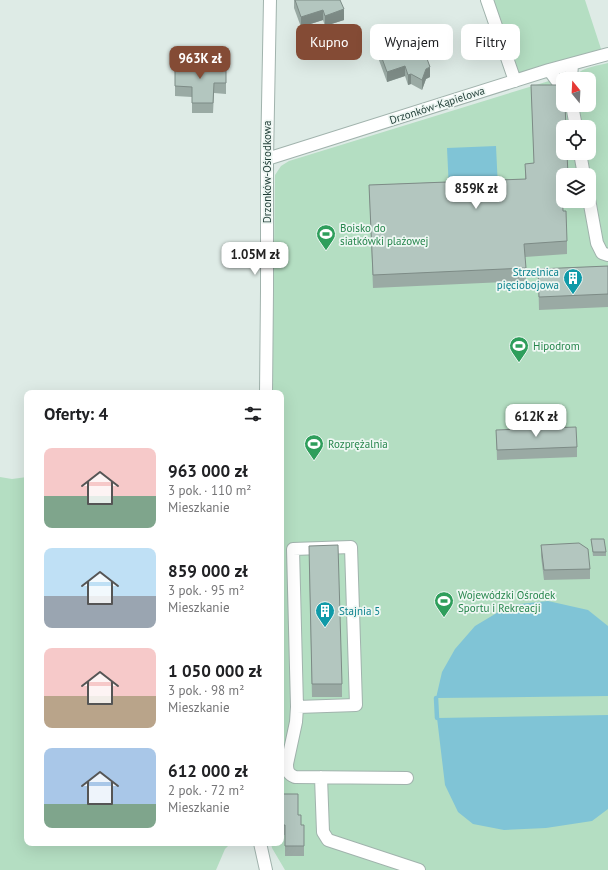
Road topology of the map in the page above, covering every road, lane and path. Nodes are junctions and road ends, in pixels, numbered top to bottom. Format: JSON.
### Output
{"nodes":[{"id":1,"x":270,"y":0,"type":"edge"},
{"id":2,"x":488,"y":0,"type":"edge"},
{"id":3,"x":608,"y":54,"type":"edge"},
{"id":4,"x":572,"y":64,"type":"junction"},
{"id":5,"x":549,"y":70,"type":"junction"},
{"id":6,"x":571,"y":72,"type":"edge"},
{"id":7,"x":556,"y":80,"type":"edge"},
{"id":8,"x":515,"y":81,"type":"junction"},
{"id":9,"x":267,"y":159,"type":"junction"},
{"id":10,"x":590,"y":208,"type":"edge"},
{"id":11,"x":608,"y":255,"type":"edge"},
{"id":12,"x":266,"y":390,"type":"edge"},
{"id":13,"x":297,"y":707,"type":"junction"},
{"id":14,"x":321,"y":777,"type":"junction"},
{"id":15,"x":407,"y":778,"type":"dead end"},
{"id":16,"x":261,"y":846,"type":"edge"},
{"id":17,"x":266,"y":870,"type":"edge"},
{"id":18,"x":419,"y":870,"type":"edge"}],
"edges":[{"from":1,"to":9,"type":"street","name":"Drzonków-Ośrodkowa"},
{"from":2,"to":8,"type":"street"},
{"from":3,"to":4,"type":"street","name":"Drzonków-Kąpielowa"},
{"from":4,"to":5,"type":"street","name":"Drzonków-Kąpielowa"},
{"from":4,"to":6,"type":"street"},
{"from":5,"to":7,"type":"street"},
{"from":5,"to":8,"type":"street","name":"Drzonków-Kąpielowa"},
{"from":8,"to":9,"type":"street","name":"Drzonków-Kąpielowa"},
{"from":9,"to":12,"type":"street","name":"Drzonków-Ośrodkowa"},
{"from":10,"to":11,"type":"street"},
{"from":13,"to":13,"type":"street"},
{"from":13,"to":14,"type":"street"},
{"from":14,"to":15,"type":"street"},
{"from":14,"to":18,"type":"street"},
{"from":16,"to":17,"type":"street"}]}
